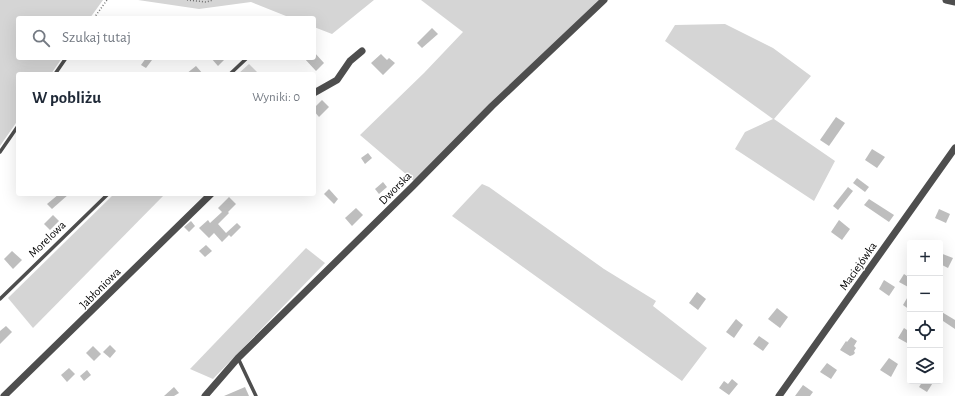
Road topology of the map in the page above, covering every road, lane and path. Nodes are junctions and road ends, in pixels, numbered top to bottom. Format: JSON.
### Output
{"nodes":[{"id":1,"x":107,"y":0,"type":"edge"},
{"id":2,"x":187,"y":0,"type":"edge"},
{"id":3,"x":213,"y":0,"type":"edge"},
{"id":4,"x":604,"y":0,"type":"edge"},
{"id":5,"x":946,"y":0,"type":"edge"},
{"id":6,"x":955,"y":2,"type":"edge"},
{"id":7,"x":95,"y":16,"type":"edge"},
{"id":8,"x":362,"y":51,"type":"dead end"},
{"id":9,"x":64,"y":60,"type":"edge"},
{"id":10,"x":245,"y":60,"type":"edge"},
{"id":11,"x":56,"y":72,"type":"edge"},
{"id":12,"x":232,"y":72,"type":"edge"},
{"id":13,"x":316,"y":92,"type":"edge"},
{"id":14,"x":16,"y":129,"type":"edge"},
{"id":15,"x":955,"y":148,"type":"edge"},
{"id":16,"x":0,"y":152,"type":"edge"},
{"id":17,"x":106,"y":196,"type":"edge"},
{"id":18,"x":209,"y":196,"type":"edge"},
{"id":19,"x":0,"y":299,"type":"edge"},
{"id":20,"x":238,"y":358,"type":"junction"},
{"id":21,"x":4,"y":396,"type":"edge"},
{"id":22,"x":205,"y":396,"type":"edge"},
{"id":23,"x":256,"y":396,"type":"edge"},
{"id":24,"x":779,"y":396,"type":"edge"}],
"edges":[{"from":1,"to":7,"type":"path"},
{"from":2,"to":3,"type":"path"},
{"from":4,"to":20,"type":"street","name":"Dworska"},
{"from":5,"to":6,"type":"street"},
{"from":8,"to":13,"type":"street"},
{"from":9,"to":11,"type":"lane"},
{"from":10,"to":12,"type":"lane"},
{"from":14,"to":16,"type":"lane"},
{"from":15,"to":24,"type":"street","name":"Maciejówka"},
{"from":17,"to":19,"type":"lane","name":"Morelowa"},
{"from":18,"to":21,"type":"street","name":"Jabłoniowa"},
{"from":20,"to":22,"type":"street","name":"Dworska"},
{"from":20,"to":23,"type":"lane"}]}
